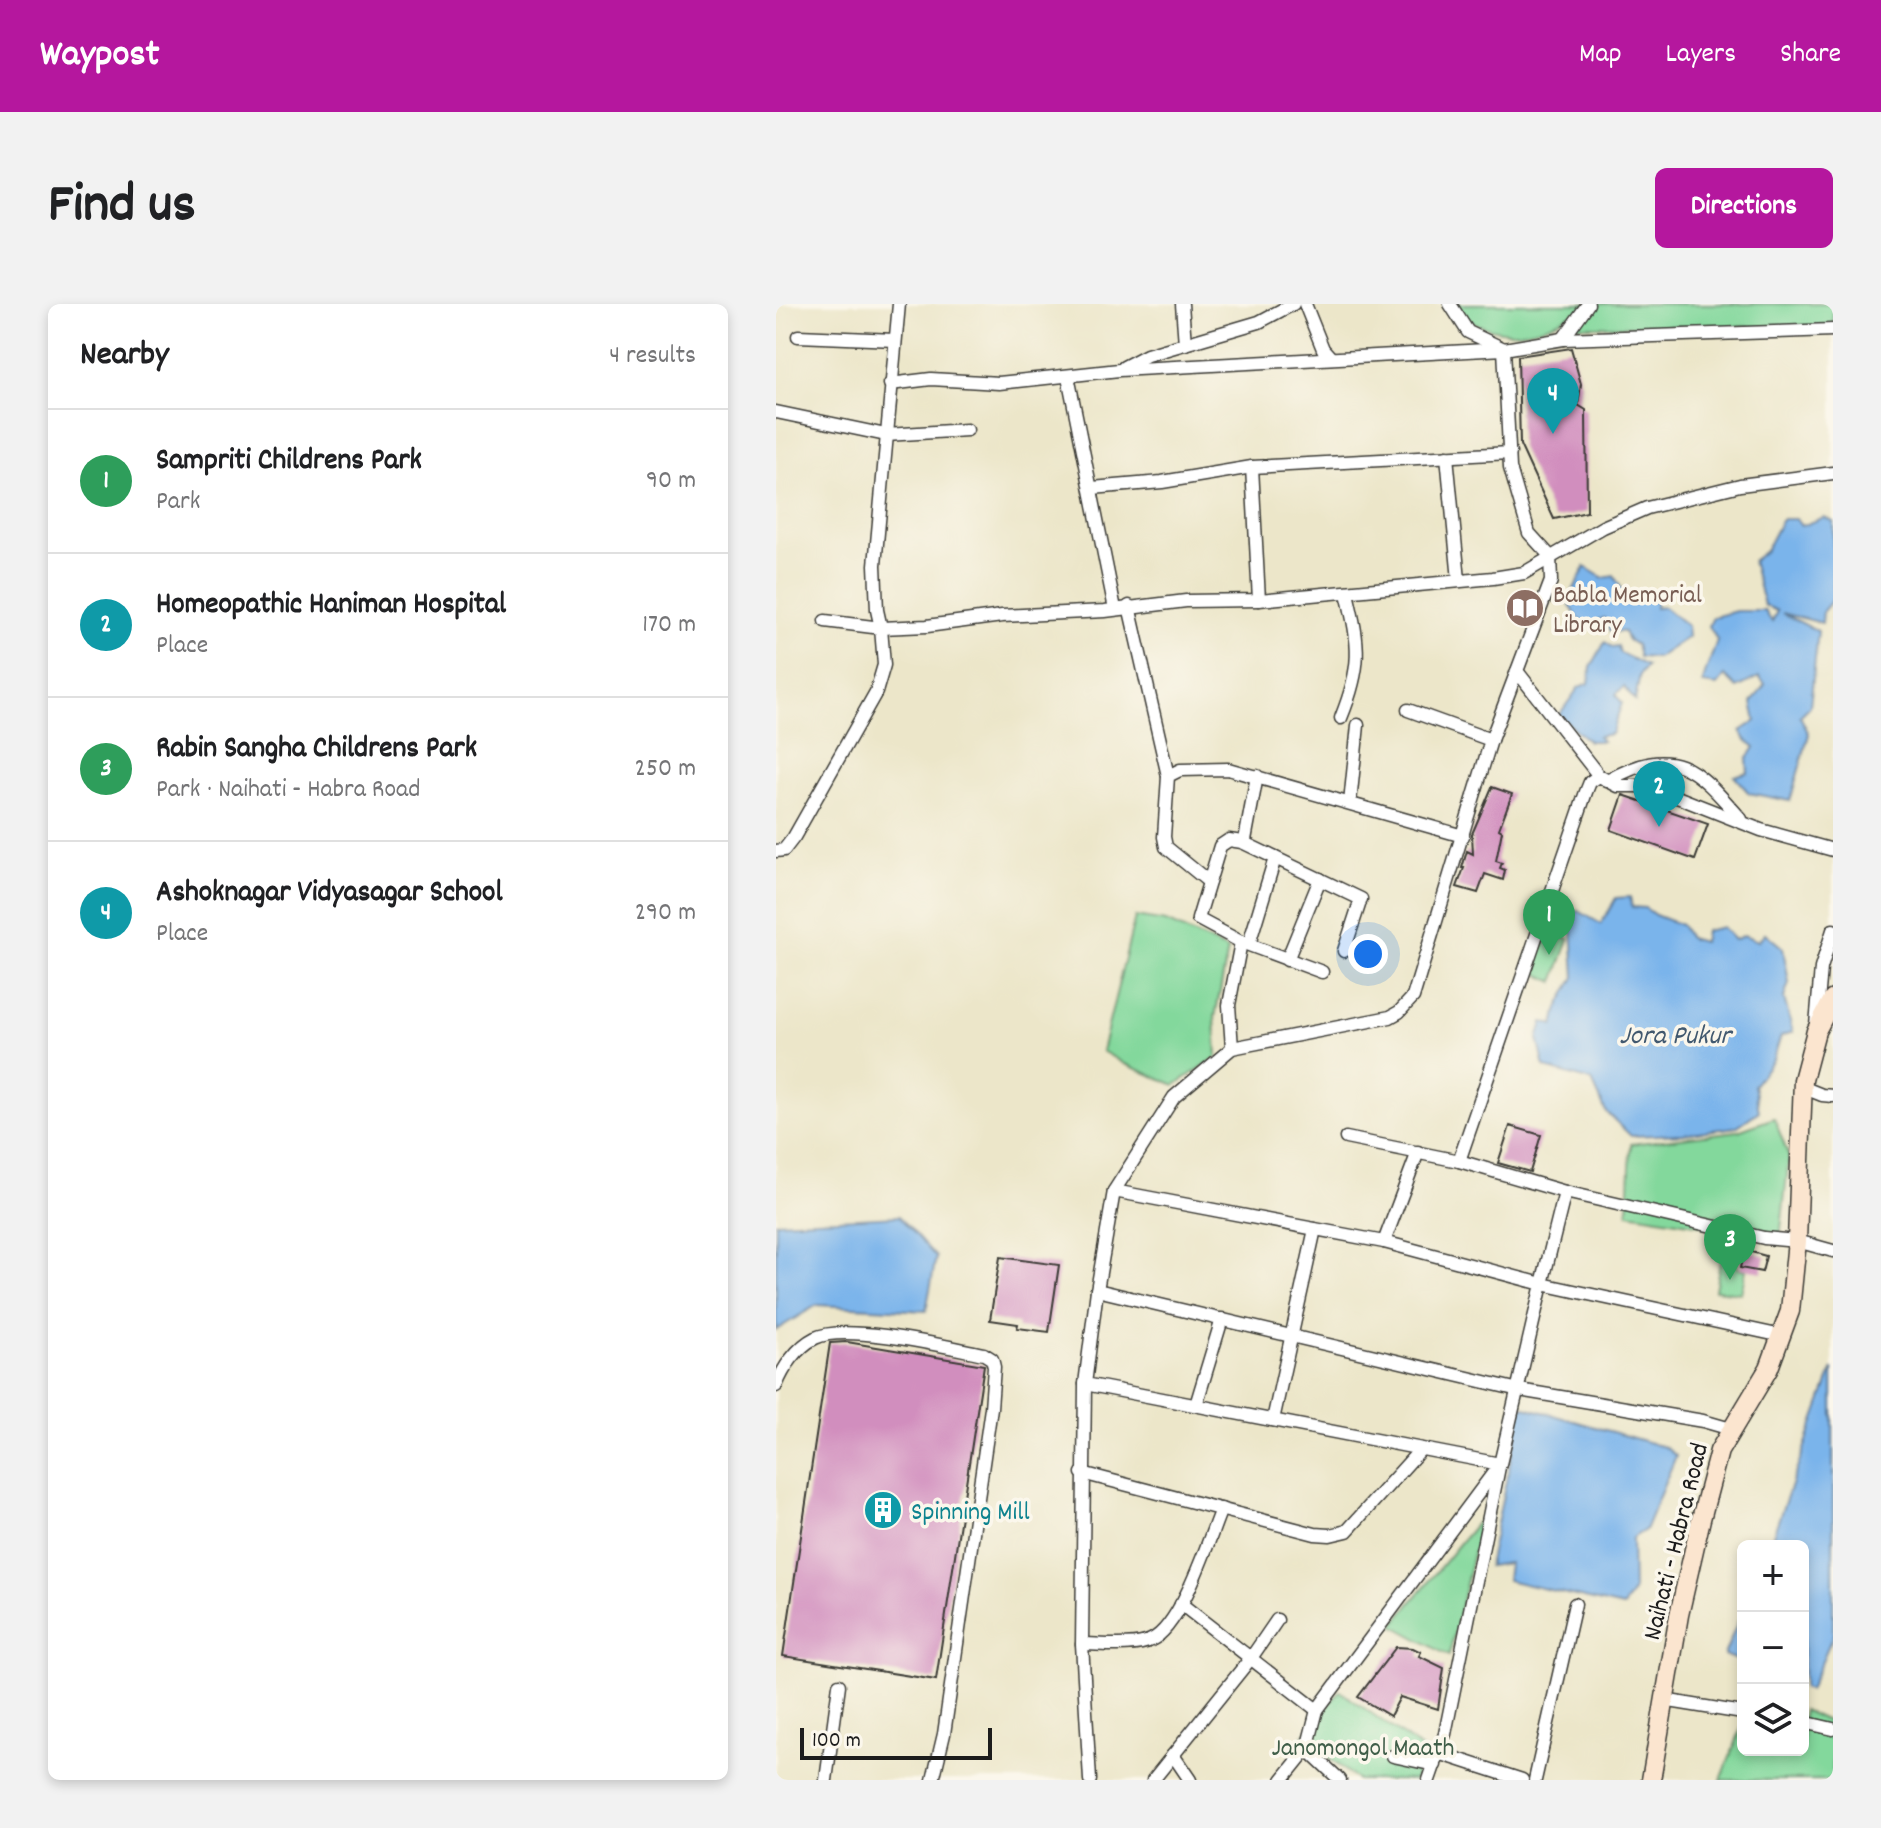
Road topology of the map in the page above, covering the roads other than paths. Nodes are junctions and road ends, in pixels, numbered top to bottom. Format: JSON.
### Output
{"nodes":[{"id":1,"x":899,"y":304,"type":"edge"},
{"id":2,"x":1182,"y":304,"type":"edge"},
{"id":3,"x":1293,"y":304,"type":"edge"},
{"id":4,"x":1305,"y":304,"type":"edge"},
{"id":5,"x":1450,"y":304,"type":"edge"},
{"id":6,"x":1588,"y":304,"type":"edge"},
{"id":7,"x":1833,"y":330,"type":"edge"},
{"id":8,"x":798,"y":336,"type":"dead end"},
{"id":9,"x":1563,"y":339,"type":"junction"},
{"id":10,"x":895,"y":340,"type":"junction"},
{"id":11,"x":1185,"y":344,"type":"junction"},
{"id":12,"x":1504,"y":349,"type":"junction"},
{"id":13,"x":1331,"y":358,"type":"junction"},
{"id":14,"x":1119,"y":370,"type":"junction"},
{"id":15,"x":1068,"y":376,"type":"junction"},
{"id":16,"x":890,"y":384,"type":"junction"},
{"id":17,"x":776,"y":412,"type":"edge"},
{"id":18,"x":967,"y":430,"type":"dead end"},
{"id":19,"x":886,"y":435,"type":"junction"},
{"id":20,"x":1510,"y":453,"type":"junction"},
{"id":21,"x":1447,"y":456,"type":"junction"},
{"id":22,"x":1252,"y":467,"type":"junction"},
{"id":23,"x":1833,"y":473,"type":"edge"},
{"id":24,"x":1092,"y":488,"type":"junction"},
{"id":25,"x":1550,"y":556,"type":"junction"},
{"id":26,"x":1459,"y":580,"type":"junction"},
{"id":27,"x":1347,"y":593,"type":"junction"},
{"id":28,"x":1259,"y":600,"type":"junction"},
{"id":29,"x":1122,"y":607,"type":"junction"},
{"id":30,"x":825,"y":621,"type":"dead end"},
{"id":31,"x":881,"y":628,"type":"junction"},
{"id":32,"x":1517,"y":671,"type":"junction"},
{"id":33,"x":1408,"y":710,"type":"dead end"},
{"id":34,"x":1341,"y":718,"type":"dead end"},
{"id":35,"x":1358,"y":725,"type":"dead end"},
{"id":36,"x":1491,"y":740,"type":"junction"},
{"id":37,"x":1168,"y":776,"type":"junction"},
{"id":38,"x":1257,"y":776,"type":"junction"},
{"id":39,"x":1603,"y":779,"type":"junction"},
{"id":40,"x":1350,"y":803,"type":"junction"},
{"id":41,"x":1743,"y":821,"type":"junction"},
{"id":42,"x":1463,"y":836,"type":"junction"},
{"id":43,"x":1242,"y":842,"type":"junction"},
{"id":44,"x":1833,"y":850,"type":"edge"},
{"id":45,"x":776,"y":851,"type":"edge"},
{"id":46,"x":1275,"y":858,"type":"junction"},
{"id":47,"x":1320,"y":879,"type":"junction"},
{"id":48,"x":1209,"y":882,"type":"junction"},
{"id":49,"x":1833,"y":930,"type":"edge"},
{"id":50,"x":1245,"y":943,"type":"junction"},
{"id":51,"x":1344,"y":951,"type":"dead end"},
{"id":52,"x":1287,"y":960,"type":"junction"},
{"id":53,"x":1322,"y":972,"type":"dead end"},
{"id":54,"x":1833,"y":999,"type":"edge"},
{"id":55,"x":1816,"y":1031,"type":"junction"},
{"id":56,"x":1232,"y":1048,"type":"junction"},
{"id":57,"x":1802,"y":1087,"type":"junction"},
{"id":58,"x":1833,"y":1096,"type":"edge"},
{"id":59,"x":1346,"y":1138,"type":"dead end"},
{"id":60,"x":1418,"y":1152,"type":"junction"},
{"id":61,"x":1459,"y":1161,"type":"junction"},
{"id":62,"x":1114,"y":1191,"type":"junction"},
{"id":63,"x":1565,"y":1192,"type":"junction"},
{"id":64,"x":1315,"y":1229,"type":"junction"},
{"id":65,"x":1797,"y":1241,"type":"junction"},
{"id":66,"x":1384,"y":1242,"type":"junction"},
{"id":67,"x":1833,"y":1251,"type":"edge"},
{"id":68,"x":1542,"y":1284,"type":"junction"},
{"id":69,"x":1097,"y":1290,"type":"junction"},
{"id":70,"x":1222,"y":1319,"type":"junction"},
{"id":71,"x":1291,"y":1336,"type":"junction"},
{"id":72,"x":1782,"y":1336,"type":"junction"},
{"id":73,"x":1085,"y":1384,"type":"junction"},
{"id":74,"x":776,"y":1386,"type":"edge"},
{"id":75,"x":1519,"y":1390,"type":"junction"},
{"id":76,"x":1196,"y":1405,"type":"junction"},
{"id":77,"x":1273,"y":1420,"type":"junction"},
{"id":78,"x":1731,"y":1429,"type":"junction"},
{"id":79,"x":1421,"y":1449,"type":"junction"},
{"id":80,"x":1500,"y":1464,"type":"junction"},
{"id":81,"x":1082,"y":1473,"type":"junction"},
{"id":82,"x":1221,"y":1509,"type":"junction"},
{"id":83,"x":1181,"y":1604,"type":"junction"},
{"id":84,"x":1575,"y":1604,"type":"dead end"},
{"id":85,"x":1277,"y":1620,"type":"dead end"},
{"id":86,"x":1082,"y":1644,"type":"junction"},
{"id":87,"x":1251,"y":1658,"type":"junction"},
{"id":88,"x":839,"y":1685,"type":"dead end"},
{"id":89,"x":1663,"y":1700,"type":"junction"},
{"id":90,"x":1317,"y":1710,"type":"junction"},
{"id":91,"x":1737,"y":1712,"type":"edge"},
{"id":92,"x":1809,"y":1723,"type":"edge"},
{"id":93,"x":1833,"y":1729,"type":"edge"},
{"id":94,"x":1307,"y":1749,"type":"junction"},
{"id":95,"x":1173,"y":1755,"type":"junction"},
{"id":96,"x":1393,"y":1756,"type":"dead end"},
{"id":97,"x":1437,"y":1759,"type":"junction"},
{"id":98,"x":826,"y":1780,"type":"edge"},
{"id":99,"x":933,"y":1780,"type":"edge"},
{"id":100,"x":1090,"y":1780,"type":"edge"},
{"id":101,"x":1153,"y":1780,"type":"edge"},
{"id":102,"x":1190,"y":1780,"type":"edge"},
{"id":103,"x":1282,"y":1780,"type":"edge"},
{"id":104,"x":1340,"y":1780,"type":"edge"},
{"id":105,"x":1429,"y":1780,"type":"edge"},
{"id":106,"x":1522,"y":1780,"type":"edge"},
{"id":107,"x":1535,"y":1780,"type":"edge"},
{"id":108,"x":1651,"y":1780,"type":"edge"}],
"edges":[{"from":1,"to":10,"type":"street"},
{"from":2,"to":11,"type":"street"},
{"from":3,"to":11,"type":"street"},
{"from":4,"to":13,"type":"street"},
{"from":5,"to":12,"type":"street"},
{"from":6,"to":9,"type":"street"},
{"from":7,"to":9,"type":"street"},
{"from":8,"to":10,"type":"street"},
{"from":9,"to":12,"type":"street"},
{"from":10,"to":16,"type":"street"},
{"from":11,"to":14,"type":"street"},
{"from":12,"to":13,"type":"street"},
{"from":12,"to":20,"type":"street"},
{"from":13,"to":14,"type":"street"},
{"from":14,"to":15,"type":"street"},
{"from":15,"to":16,"type":"street"},
{"from":15,"to":24,"type":"street"},
{"from":16,"to":19,"type":"street"},
{"from":17,"to":19,"type":"street"},
{"from":18,"to":19,"type":"street"},
{"from":19,"to":31,"type":"street"},
{"from":20,"to":21,"type":"street"},
{"from":20,"to":25,"type":"street"},
{"from":21,"to":22,"type":"street"},
{"from":21,"to":26,"type":"street"},
{"from":22,"to":24,"type":"street"},
{"from":22,"to":28,"type":"street"},
{"from":23,"to":25,"type":"street"},
{"from":24,"to":29,"type":"street"},
{"from":25,"to":26,"type":"street"},
{"from":25,"to":32,"type":"street"},
{"from":26,"to":27,"type":"street"},
{"from":27,"to":28,"type":"street"},
{"from":27,"to":34,"type":"street"},
{"from":28,"to":29,"type":"street"},
{"from":29,"to":31,"type":"street"},
{"from":29,"to":37,"type":"street"},
{"from":30,"to":31,"type":"street"},
{"from":31,"to":45,"type":"street"},
{"from":32,"to":36,"type":"street"},
{"from":32,"to":39,"type":"street"},
{"from":33,"to":36,"type":"street"},
{"from":35,"to":40,"type":"street"},
{"from":36,"to":42,"type":"street"},
{"from":37,"to":38,"type":"street"},
{"from":37,"to":48,"type":"street"},
{"from":38,"to":40,"type":"street"},
{"from":38,"to":43,"type":"street"},
{"from":39,"to":41,"type":"street"},
{"from":39,"to":41,"type":"street"},
{"from":39,"to":61,"type":"street"},
{"from":40,"to":42,"type":"street"},
{"from":41,"to":44,"type":"street"},
{"from":42,"to":56,"type":"street"},
{"from":43,"to":46,"type":"street"},
{"from":43,"to":48,"type":"street"},
{"from":46,"to":47,"type":"street"},
{"from":46,"to":50,"type":"street"},
{"from":47,"to":51,"type":"street"},
{"from":47,"to":52,"type":"street"},
{"from":48,"to":50,"type":"street"},
{"from":49,"to":55,"type":"street"},
{"from":50,"to":52,"type":"street"},
{"from":50,"to":56,"type":"street"},
{"from":52,"to":53,"type":"street"},
{"from":54,"to":55,"type":"main road","name":"Naihati - Habra Road"},
{"from":55,"to":57,"type":"main road","name":"Naihati - Habra Road"},
{"from":56,"to":62,"type":"street"},
{"from":57,"to":58,"type":"street"},
{"from":57,"to":65,"type":"main road","name":"Naihati - Habra Road"},
{"from":59,"to":60,"type":"street"},
{"from":60,"to":61,"type":"street"},
{"from":60,"to":66,"type":"street"},
{"from":61,"to":63,"type":"street"},
{"from":62,"to":64,"type":"street"},
{"from":62,"to":69,"type":"street"},
{"from":63,"to":65,"type":"street"},
{"from":63,"to":68,"type":"street"},
{"from":64,"to":66,"type":"street"},
{"from":64,"to":71,"type":"street"},
{"from":65,"to":67,"type":"street"},
{"from":65,"to":72,"type":"main road","name":"Naihati - Habra Road"},
{"from":66,"to":68,"type":"street"},
{"from":68,"to":72,"type":"street"},
{"from":68,"to":75,"type":"street"},
{"from":69,"to":70,"type":"street"},
{"from":69,"to":73,"type":"street"},
{"from":70,"to":71,"type":"street"},
{"from":70,"to":76,"type":"street"},
{"from":71,"to":75,"type":"street"},
{"from":71,"to":77,"type":"street"},
{"from":72,"to":78,"type":"main road","name":"Naihati - Habra Road"},
{"from":73,"to":76,"type":"street"},
{"from":73,"to":81,"type":"street"},
{"from":74,"to":99,"type":"street"},
{"from":75,"to":78,"type":"street"},
{"from":75,"to":80,"type":"street"},
{"from":76,"to":77,"type":"street"},
{"from":77,"to":79,"type":"street"},
{"from":78,"to":89,"type":"main road","name":"Naihati - Habra Road"},
{"from":79,"to":80,"type":"street"},
{"from":79,"to":82,"type":"street"},
{"from":80,"to":90,"type":"street"},
{"from":80,"to":97,"type":"street"},
{"from":81,"to":82,"type":"street"},
{"from":81,"to":86,"type":"street"},
{"from":82,"to":83,"type":"street"},
{"from":83,"to":86,"type":"street"},
{"from":83,"to":87,"type":"street"},
{"from":84,"to":107,"type":"street"},
{"from":85,"to":87,"type":"street"},
{"from":86,"to":100,"type":"street"},
{"from":87,"to":90,"type":"street"},
{"from":87,"to":95,"type":"street"},
{"from":88,"to":98,"type":"street"},
{"from":89,"to":91,"type":"street"},
{"from":89,"to":108,"type":"main road","name":"Naihati - Habra Road"},
{"from":90,"to":94,"type":"street"},
{"from":92,"to":93,"type":"street"},
{"from":94,"to":103,"type":"street"},
{"from":94,"to":104,"type":"street"},
{"from":95,"to":101,"type":"street"},
{"from":95,"to":102,"type":"street"},
{"from":96,"to":97,"type":"street"},
{"from":97,"to":105,"type":"street"},
{"from":97,"to":106,"type":"street"}]}
